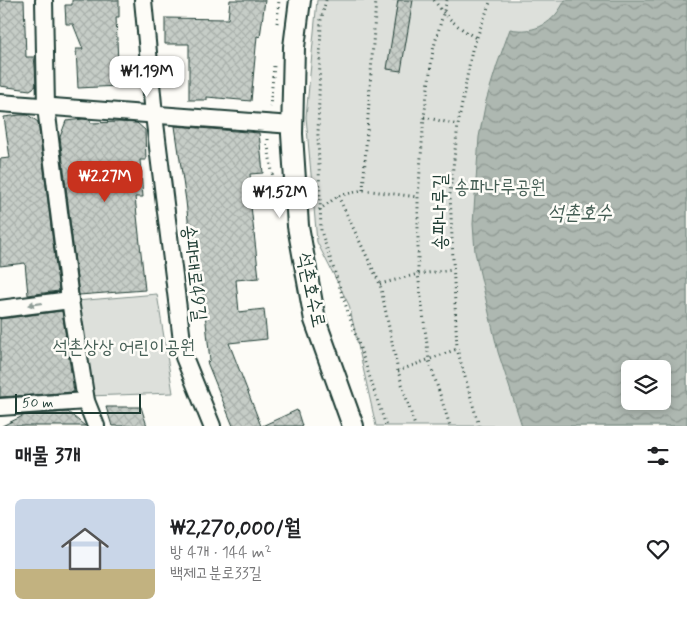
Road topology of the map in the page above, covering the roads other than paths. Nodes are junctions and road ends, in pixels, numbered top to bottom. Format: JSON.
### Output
{"nodes":[{"id":1,"x":44,"y":0,"type":"edge"},
{"id":2,"x":143,"y":0,"type":"edge"},
{"id":3,"x":300,"y":0,"type":"edge"},
{"id":4,"x":0,"y":103,"type":"edge"},
{"id":5,"x":46,"y":107,"type":"junction"},
{"id":6,"x":154,"y":114,"type":"junction"},
{"id":7,"x":292,"y":126,"type":"junction"},
{"id":8,"x":70,"y":300,"type":"junction"},
{"id":9,"x":0,"y":309,"type":"edge"},
{"id":10,"x":86,"y":401,"type":"junction"},
{"id":11,"x":0,"y":407,"type":"edge"},
{"id":12,"x":96,"y":426,"type":"edge"},
{"id":13,"x":212,"y":426,"type":"edge"},
{"id":14,"x":353,"y":426,"type":"edge"}],
"edges":[{"from":1,"to":5,"type":"street"},
{"from":2,"to":6,"type":"street","name":"송파대로49길"},
{"from":3,"to":7,"type":"street","name":"석촌호수로"},
{"from":4,"to":5,"type":"street"},
{"from":5,"to":6,"type":"street"},
{"from":5,"to":8,"type":"street"},
{"from":6,"to":7,"type":"street"},
{"from":6,"to":13,"type":"street","name":"송파대로49길"},
{"from":7,"to":14,"type":"street","name":"석촌호수로"},
{"from":8,"to":9,"type":"street","one_way":true},
{"from":8,"to":10,"type":"street"},
{"from":10,"to":11,"type":"street"},
{"from":10,"to":12,"type":"street"}]}
